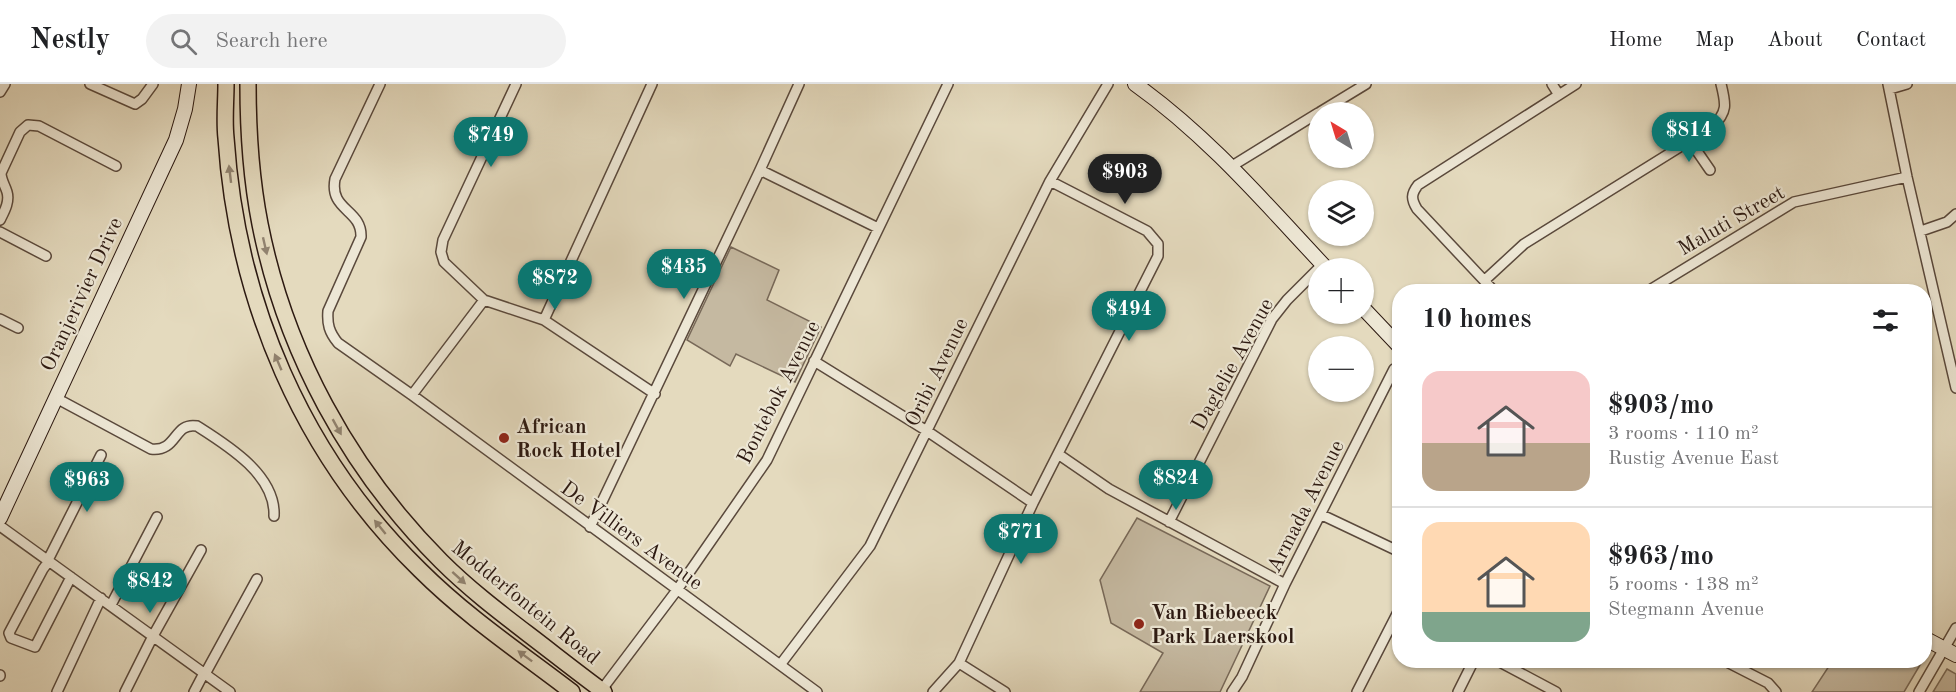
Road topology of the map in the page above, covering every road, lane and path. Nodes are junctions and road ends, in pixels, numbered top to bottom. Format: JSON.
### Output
{"nodes":[{"id":1,"x":6,"y":84,"type":"edge"},
{"id":2,"x":90,"y":84,"type":"edge"},
{"id":3,"x":153,"y":84,"type":"edge"},
{"id":4,"x":189,"y":84,"type":"edge"},
{"id":5,"x":226,"y":84,"type":"edge"},
{"id":6,"x":248,"y":84,"type":"edge"},
{"id":7,"x":380,"y":84,"type":"edge"},
{"id":8,"x":516,"y":84,"type":"edge"},
{"id":9,"x":652,"y":84,"type":"edge"},
{"id":10,"x":799,"y":84,"type":"edge"},
{"id":11,"x":947,"y":84,"type":"edge"},
{"id":12,"x":1108,"y":84,"type":"edge"},
{"id":13,"x":1135,"y":84,"type":"edge"},
{"id":14,"x":1366,"y":84,"type":"edge"},
{"id":15,"x":1552,"y":84,"type":"edge"},
{"id":16,"x":1576,"y":84,"type":"edge"},
{"id":17,"x":1721,"y":84,"type":"edge"},
{"id":18,"x":1907,"y":84,"type":"edge"},
{"id":19,"x":1889,"y":87,"type":"edge"},
{"id":20,"x":0,"y":92,"type":"edge"},
{"id":21,"x":1559,"y":95,"type":"junction"},
{"id":22,"x":1337,"y":102,"type":"edge"},
{"id":23,"x":1308,"y":120,"type":"edge"},
{"id":24,"x":1690,"y":141,"type":"junction"},
{"id":25,"x":116,"y":166,"type":"dead end"},
{"id":26,"x":1232,"y":166,"type":"junction"},
{"id":27,"x":760,"y":170,"type":"junction"},
{"id":28,"x":1710,"y":170,"type":"dead end"},
{"id":29,"x":1907,"y":177,"type":"junction"},
{"id":30,"x":1050,"y":181,"type":"junction"},
{"id":31,"x":1956,"y":214,"type":"edge"},
{"id":32,"x":0,"y":220,"type":"edge"},
{"id":33,"x":878,"y":228,"type":"junction"},
{"id":34,"x":1921,"y":231,"type":"junction"},
{"id":35,"x":0,"y":232,"type":"edge"},
{"id":36,"x":46,"y":256,"type":"dead end"},
{"id":37,"x":1316,"y":258,"type":"edge"},
{"id":38,"x":1485,"y":280,"type":"junction"},
{"id":39,"x":1308,"y":281,"type":"edge"},
{"id":40,"x":1488,"y":284,"type":"edge"},
{"id":41,"x":1659,"y":284,"type":"edge"},
{"id":42,"x":484,"y":300,"type":"junction"},
{"id":43,"x":0,"y":319,"type":"edge"},
{"id":44,"x":544,"y":320,"type":"junction"},
{"id":45,"x":1374,"y":320,"type":"edge"},
{"id":46,"x":18,"y":328,"type":"dead end"},
{"id":47,"x":1392,"y":339,"type":"edge"},
{"id":48,"x":1953,"y":359,"type":"edge"},
{"id":49,"x":814,"y":361,"type":"junction"},
{"id":50,"x":1392,"y":373,"type":"edge"},
{"id":51,"x":1956,"y":388,"type":"edge"},
{"id":52,"x":655,"y":394,"type":"junction"},
{"id":53,"x":412,"y":395,"type":"junction"},
{"id":54,"x":56,"y":398,"type":"junction"},
{"id":55,"x":927,"y":431,"type":"junction"},
{"id":56,"x":1058,"y":454,"type":"junction"},
{"id":57,"x":101,"y":455,"type":"dead end"},
{"id":58,"x":1033,"y":503,"type":"junction"},
{"id":59,"x":1322,"y":515,"type":"junction"},
{"id":60,"x":274,"y":516,"type":"dead end"},
{"id":61,"x":158,"y":517,"type":"dead end"},
{"id":62,"x":0,"y":518,"type":"edge"},
{"id":63,"x":1169,"y":522,"type":"junction"},
{"id":64,"x":0,"y":526,"type":"edge"},
{"id":65,"x":590,"y":526,"type":"junction"},
{"id":66,"x":1392,"y":548,"type":"edge"},
{"id":67,"x":201,"y":550,"type":"dead end"},
{"id":68,"x":48,"y":561,"type":"junction"},
{"id":69,"x":71,"y":577,"type":"junction"},
{"id":70,"x":257,"y":579,"type":"dead end"},
{"id":71,"x":1286,"y":584,"type":"junction"},
{"id":72,"x":677,"y":590,"type":"junction"},
{"id":73,"x":101,"y":598,"type":"junction"},
{"id":74,"x":111,"y":605,"type":"junction"},
{"id":75,"x":1392,"y":623,"type":"edge"},
{"id":76,"x":1956,"y":628,"type":"edge"},
{"id":77,"x":153,"y":636,"type":"junction"},
{"id":78,"x":1932,"y":642,"type":"edge"},
{"id":79,"x":1950,"y":651,"type":"edge"},
{"id":80,"x":959,"y":663,"type":"junction"},
{"id":81,"x":780,"y":665,"type":"junction"},
{"id":82,"x":1470,"y":668,"type":"edge"},
{"id":83,"x":1511,"y":668,"type":"edge"},
{"id":84,"x":1739,"y":668,"type":"edge"},
{"id":85,"x":206,"y":674,"type":"junction"},
{"id":86,"x":601,"y":691,"type":"edge"},
{"id":87,"x":57,"y":692,"type":"edge"},
{"id":88,"x":125,"y":692,"type":"edge"},
{"id":89,"x":194,"y":692,"type":"edge"},
{"id":90,"x":201,"y":692,"type":"edge"},
{"id":91,"x":230,"y":692,"type":"edge"},
{"id":92,"x":572,"y":692,"type":"edge"},
{"id":93,"x":817,"y":692,"type":"edge"},
{"id":94,"x":933,"y":692,"type":"edge"},
{"id":95,"x":1005,"y":692,"type":"edge"},
{"id":96,"x":1233,"y":692,"type":"edge"},
{"id":97,"x":1358,"y":692,"type":"edge"},
{"id":98,"x":1458,"y":692,"type":"edge"},
{"id":99,"x":1556,"y":692,"type":"edge"},
{"id":100,"x":1776,"y":692,"type":"edge"},
{"id":101,"x":1919,"y":692,"type":"edge"}],
"edges":[{"from":1,"to":20,"type":"street"},
{"from":2,"to":3,"type":"street"},
{"from":4,"to":54,"type":"street","name":"Oranjerivier Drive"},
{"from":92,"to":5,"type":"main road","name":"Modderfontein Road","one_way":true},
{"from":6,"to":86,"type":"main road","name":"Modderfontein Road","one_way":true},
{"from":7,"to":53,"type":"street","name":"De Villiers Avenue"},
{"from":8,"to":42,"type":"street"},
{"from":9,"to":44,"type":"street"},
{"from":10,"to":27,"type":"street"},
{"from":11,"to":33,"type":"street","name":"Bontebok Avenue"},
{"from":12,"to":30,"type":"street","name":"Oribi Avenue"},
{"from":13,"to":26,"type":"street"},
{"from":14,"to":22,"type":"street"},
{"from":15,"to":21,"type":"street"},
{"from":16,"to":21,"type":"street"},
{"from":17,"to":24,"type":"street"},
{"from":18,"to":19,"type":"street"},
{"from":19,"to":29,"type":"street"},
{"from":21,"to":38,"type":"street"},
{"from":23,"to":26,"type":"street"},
{"from":24,"to":28,"type":"street"},
{"from":24,"to":38,"type":"street"},
{"from":25,"to":32,"type":"street"},
{"from":26,"to":37,"type":"street"},
{"from":27,"to":33,"type":"street"},
{"from":27,"to":52,"type":"street"},
{"from":29,"to":34,"type":"street"},
{"from":29,"to":41,"type":"street","name":"Maluti Street"},
{"from":30,"to":55,"type":"street","name":"Oribi Avenue"},
{"from":30,"to":56,"type":"street"},
{"from":31,"to":34,"type":"street"},
{"from":33,"to":49,"type":"street","name":"Bontebok Avenue"},
{"from":34,"to":48,"type":"street"},
{"from":35,"to":36,"type":"street"},
{"from":38,"to":40,"type":"street"},
{"from":39,"to":63,"type":"street","name":"Daglelie Avenue"},
{"from":42,"to":44,"type":"street"},
{"from":42,"to":53,"type":"street"},
{"from":43,"to":46,"type":"street"},
{"from":44,"to":52,"type":"street"},
{"from":45,"to":47,"type":"street"},
{"from":48,"to":51,"type":"street"},
{"from":49,"to":55,"type":"street"},
{"from":49,"to":72,"type":"street","name":"Bontebok Avenue"},
{"from":50,"to":59,"type":"street","name":"Armada Avenue"},
{"from":52,"to":65,"type":"street"},
{"from":53,"to":65,"type":"street","name":"De Villiers Avenue"},
{"from":54,"to":60,"type":"street"},
{"from":54,"to":62,"type":"street","name":"Oranjerivier Drive"},
{"from":55,"to":58,"type":"street"},
{"from":55,"to":81,"type":"street","name":"Oribi Avenue"},
{"from":56,"to":58,"type":"street"},
{"from":56,"to":63,"type":"street"},
{"from":57,"to":68,"type":"street"},
{"from":58,"to":80,"type":"street"},
{"from":59,"to":66,"type":"street"},
{"from":59,"to":71,"type":"street","name":"Armada Avenue"},
{"from":61,"to":74,"type":"street"},
{"from":63,"to":71,"type":"street"},
{"from":64,"to":68,"type":"street"},
{"from":65,"to":72,"type":"street","name":"De Villiers Avenue"},
{"from":67,"to":77,"type":"street"},
{"from":68,"to":69,"type":"street"},
{"from":68,"to":69,"type":"street"},
{"from":69,"to":73,"type":"street"},
{"from":70,"to":85,"type":"street"},
{"from":71,"to":96,"type":"street","name":"Armada Avenue"},
{"from":72,"to":81,"type":"street","name":"De Villiers Avenue"},
{"from":72,"to":86,"type":"street","name":"Bontebok Avenue"},
{"from":73,"to":74,"type":"street"},
{"from":73,"to":87,"type":"street"},
{"from":74,"to":77,"type":"street"},
{"from":75,"to":97,"type":"street"},
{"from":76,"to":79,"type":"street"},
{"from":77,"to":85,"type":"street"},
{"from":77,"to":88,"type":"street"},
{"from":78,"to":79,"type":"street"},
{"from":79,"to":101,"type":"street"},
{"from":80,"to":94,"type":"street"},
{"from":80,"to":95,"type":"street"},
{"from":81,"to":93,"type":"street","name":"De Villiers Avenue"},
{"from":82,"to":98,"type":"street"},
{"from":83,"to":99,"type":"street"},
{"from":84,"to":100,"type":"street"},
{"from":85,"to":89,"type":"street"},
{"from":85,"to":90,"type":"street"},
{"from":85,"to":91,"type":"street"}]}
